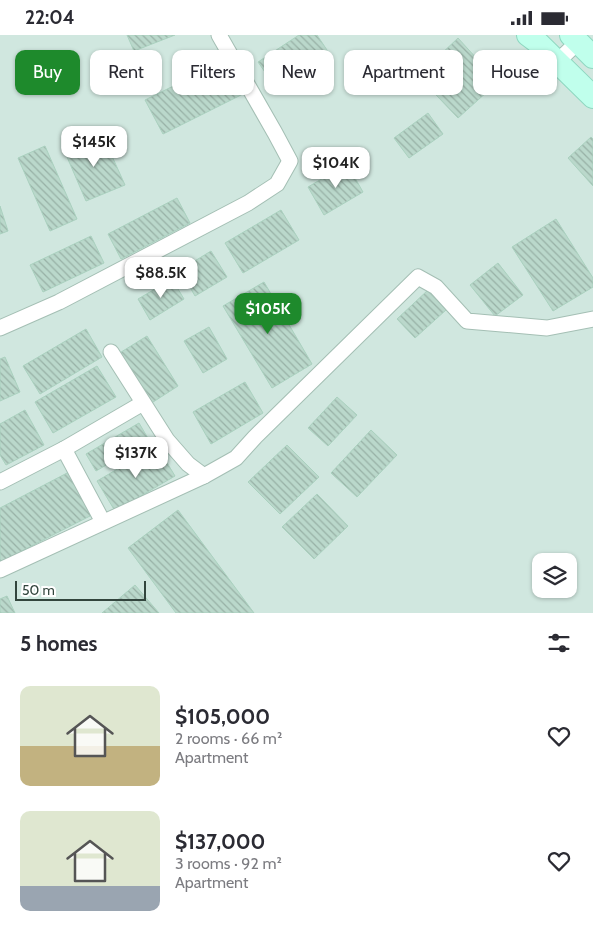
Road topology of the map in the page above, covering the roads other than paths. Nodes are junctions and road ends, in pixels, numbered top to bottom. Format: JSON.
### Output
{"nodes":[{"id":1,"x":219,"y":35,"type":"edge"},
{"id":2,"x":528,"y":35,"type":"edge"},
{"id":3,"x":581,"y":45,"type":"edge"},
{"id":4,"x":544,"y":50,"type":"edge"},
{"id":5,"x":557,"y":62,"type":"joint"},
{"id":6,"x":593,"y":97,"type":"edge"},
{"id":7,"x":593,"y":319,"type":"edge"},
{"id":8,"x":0,"y":328,"type":"edge"},
{"id":9,"x":111,"y":352,"type":"dead end"},
{"id":10,"x":144,"y":403,"type":"junction"},
{"id":11,"x":64,"y":449,"type":"junction"},
{"id":12,"x":204,"y":476,"type":"junction"},
{"id":13,"x":0,"y":482,"type":"edge"},
{"id":14,"x":103,"y":522,"type":"junction"},
{"id":15,"x":0,"y":570,"type":"edge"}],
"edges":[{"from":1,"to":8,"type":"street"},
{"from":2,"to":4,"type":"main road"},
{"from":3,"to":5,"type":"street"},
{"from":5,"to":6,"type":"main road"},
{"from":7,"to":12,"type":"street"},
{"from":9,"to":10,"type":"street"},
{"from":10,"to":11,"type":"street"},
{"from":10,"to":12,"type":"street"},
{"from":11,"to":13,"type":"street"},
{"from":11,"to":14,"type":"street"},
{"from":12,"to":14,"type":"street"},
{"from":14,"to":15,"type":"street"}]}
